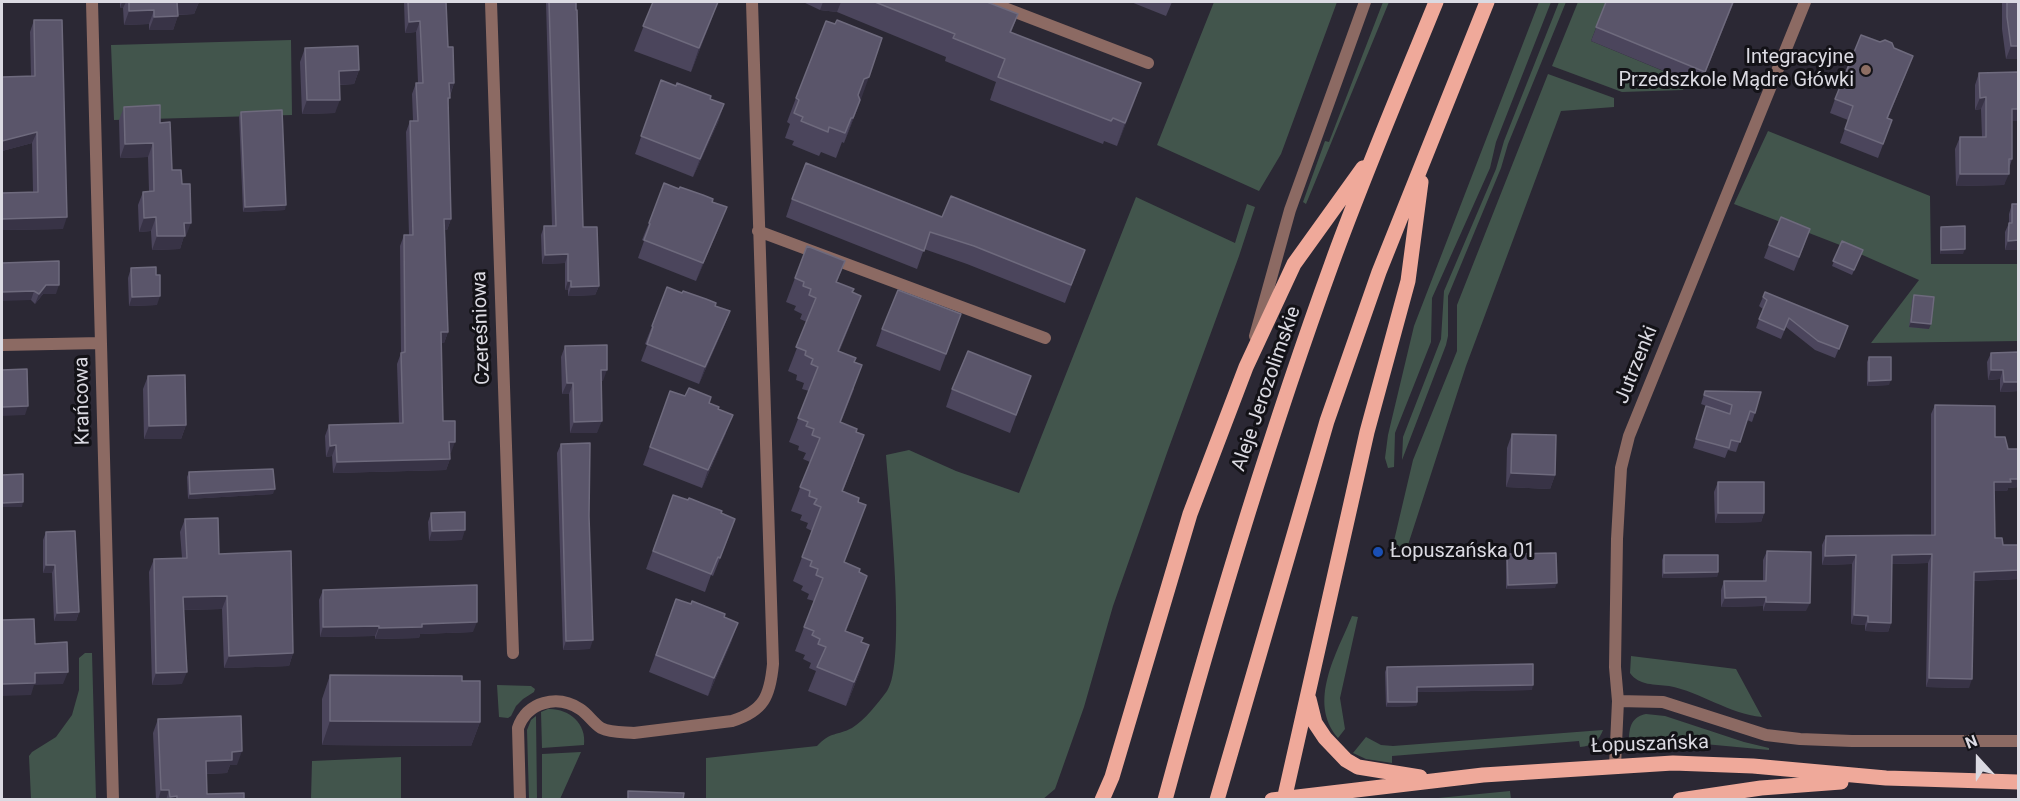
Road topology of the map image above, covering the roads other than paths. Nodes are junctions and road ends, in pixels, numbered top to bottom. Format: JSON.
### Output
{"nodes":[{"id":1,"x":92,"y":2,"type":"edge"},
{"id":2,"x":491,"y":2,"type":"edge"},
{"id":3,"x":752,"y":2,"type":"edge"},
{"id":4,"x":989,"y":2,"type":"edge"},
{"id":5,"x":1365,"y":2,"type":"edge"},
{"id":6,"x":1436,"y":2,"type":"edge"},
{"id":7,"x":1486,"y":2,"type":"edge"},
{"id":8,"x":1805,"y":2,"type":"edge"},
{"id":9,"x":1148,"y":63,"type":"dead end"},
{"id":10,"x":1377,"y":149,"type":"junction"},
{"id":11,"x":1425,"y":158,"type":"junction"},
{"id":12,"x":758,"y":231,"type":"junction"},
{"id":13,"x":1045,"y":338,"type":"dead end"},
{"id":14,"x":101,"y":343,"type":"junction"},
{"id":15,"x":2,"y":345,"type":"edge"},
{"id":16,"x":1246,"y":367,"type":"junction"},
{"id":17,"x":513,"y":653,"type":"dead end"},
{"id":18,"x":1308,"y":693,"type":"junction"},
{"id":19,"x":1618,"y":701,"type":"junction"},
{"id":20,"x":2019,"y":741,"type":"edge"},
{"id":21,"x":1615,"y":766,"type":"junction"},
{"id":22,"x":1886,"y":778,"type":"junction"},
{"id":23,"x":1441,"y":780,"type":"junction"},
{"id":24,"x":2019,"y":783,"type":"edge"},
{"id":25,"x":1280,"y":799,"type":"edge"},
{"id":26,"x":113,"y":800,"type":"edge"},
{"id":27,"x":520,"y":800,"type":"edge"},
{"id":28,"x":1102,"y":800,"type":"edge"},
{"id":29,"x":1165,"y":800,"type":"edge"},
{"id":30,"x":1217,"y":800,"type":"edge"},
{"id":31,"x":1680,"y":800,"type":"edge"}],
"edges":[{"from":1,"to":14,"type":"street","name":"Krańcowa"},
{"from":2,"to":17,"type":"street","name":"Czereśniowa"},
{"from":3,"to":12,"type":"street"},
{"from":4,"to":9,"type":"street"},
{"from":5,"to":16,"type":"street","name":"Aleje Jerozolimskie"},
{"from":6,"to":10,"type":"main road","name":"Aleje Jerozolimskie"},
{"from":7,"to":11,"type":"main road"},
{"from":8,"to":19,"type":"street","name":"Jutrzenki"},
{"from":10,"to":16,"type":"main road"},
{"from":10,"to":29,"type":"main road","name":"Aleje Jerozolimskie"},
{"from":11,"to":18,"type":"main road"},
{"from":11,"to":30,"type":"main road"},
{"from":12,"to":13,"type":"street"},
{"from":12,"to":27,"type":"street"},
{"from":14,"to":15,"type":"street"},
{"from":14,"to":26,"type":"street","name":"Krańcowa"},
{"from":16,"to":28,"type":"main road"},
{"from":18,"to":23,"type":"main road"},
{"from":18,"to":25,"type":"main road"},
{"from":19,"to":20,"type":"street"},
{"from":19,"to":21,"type":"street","name":"Jutrzenki"},
{"from":21,"to":22,"type":"main road","name":"Łopuszańska"},
{"from":21,"to":23,"type":"main road","name":"Łopuszańska"},
{"from":22,"to":24,"type":"main road","name":"Łopuszańska"},
{"from":22,"to":31,"type":"main road"},
{"from":23,"to":25,"type":"main road","name":"Łopuszańska"}]}
